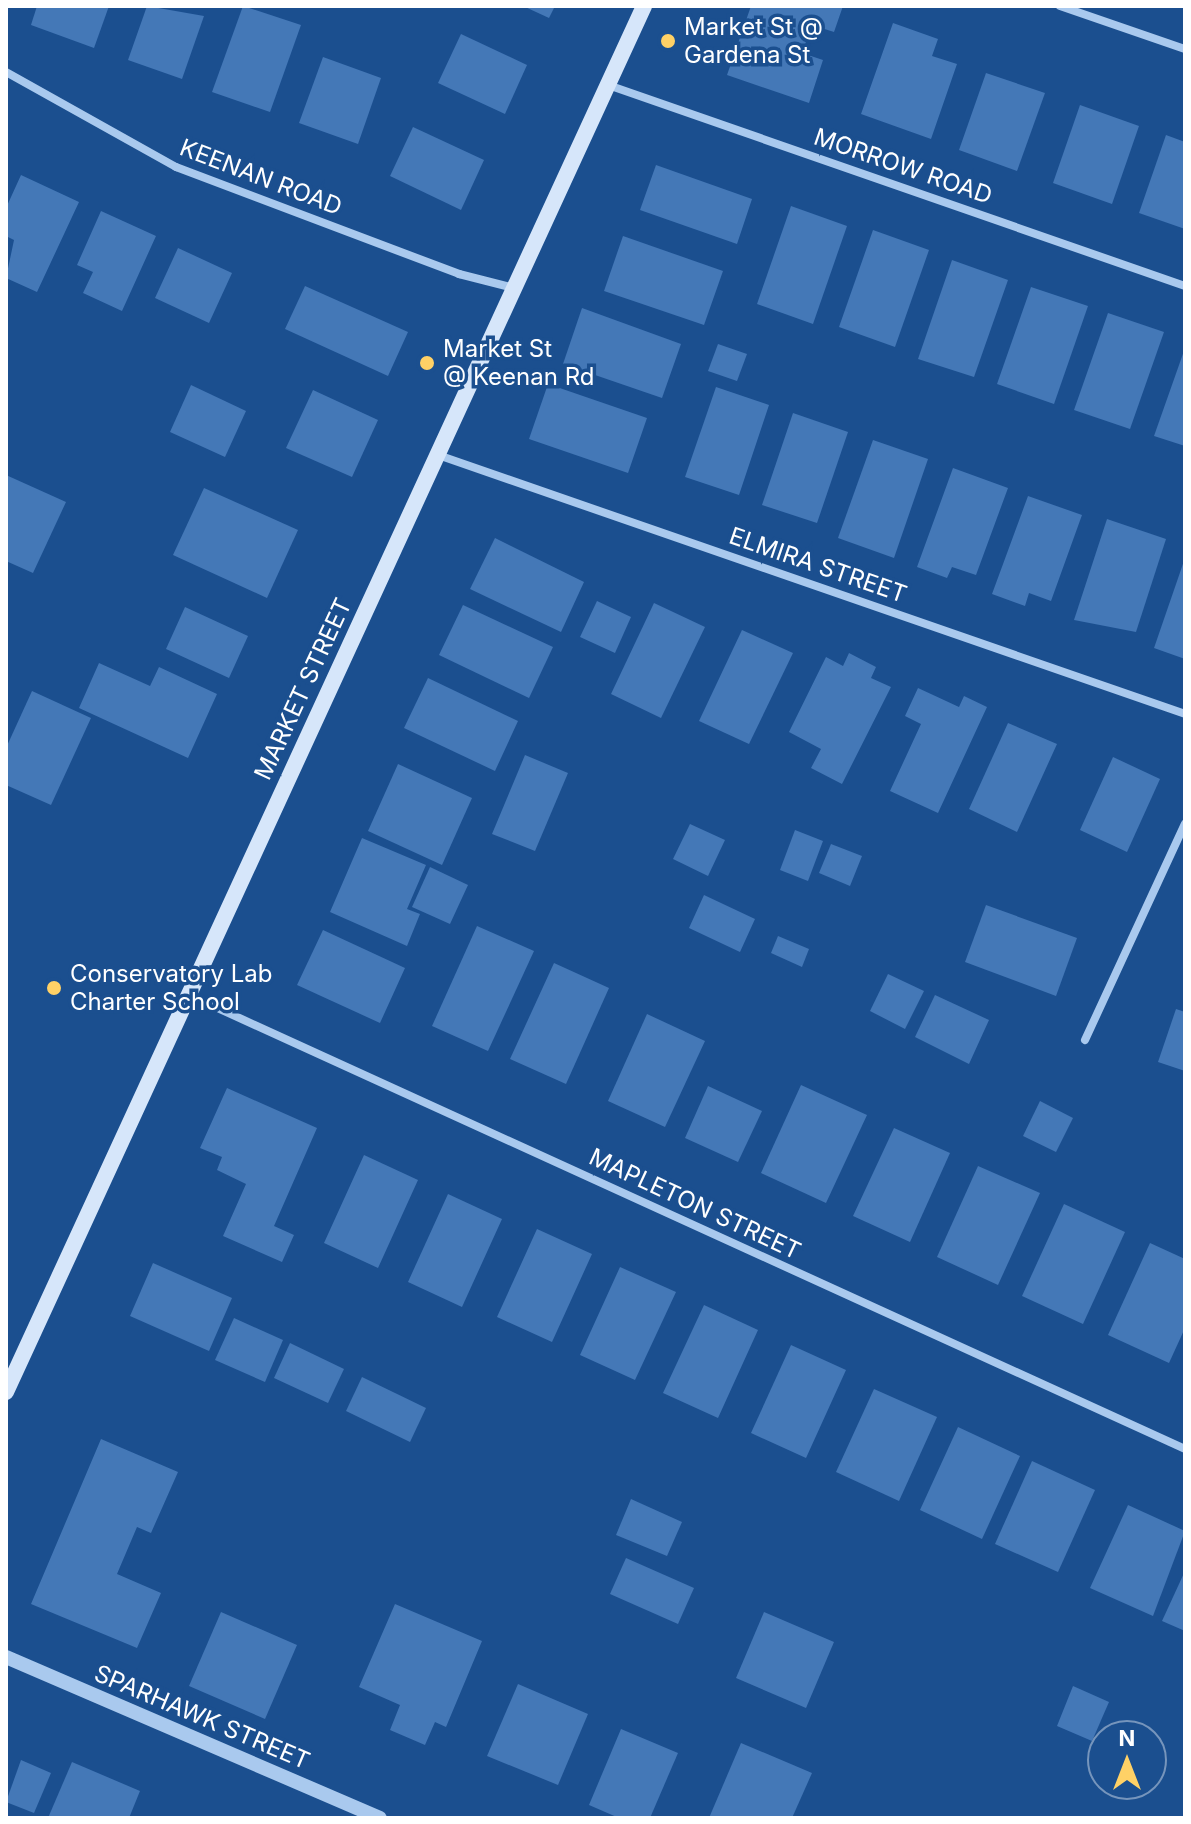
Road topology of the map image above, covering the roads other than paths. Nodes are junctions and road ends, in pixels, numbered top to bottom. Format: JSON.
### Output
{"nodes":[{"id":1,"x":644,"y":6,"type":"edge"},
{"id":2,"x":1060,"y":6,"type":"edge"},
{"id":3,"x":1185,"y":49,"type":"edge"},
{"id":4,"x":6,"y":72,"type":"edge"},
{"id":5,"x":607,"y":85,"type":"junction"},
{"id":6,"x":1185,"y":286,"type":"edge"},
{"id":7,"x":514,"y":288,"type":"junction"},
{"id":8,"x":437,"y":454,"type":"junction"},
{"id":9,"x":1185,"y":714,"type":"edge"},
{"id":10,"x":1185,"y":824,"type":"edge"},
{"id":11,"x":189,"y":995,"type":"junction"},
{"id":12,"x":1085,"y":1040,"type":"dead end"},
{"id":13,"x":6,"y":1392,"type":"edge"},
{"id":14,"x":1185,"y":1449,"type":"edge"},
{"id":15,"x":6,"y":1657,"type":"edge"},
{"id":16,"x":380,"y":1818,"type":"edge"}],
"edges":[{"from":1,"to":5,"type":"main road","name":"MARKET STREET"},
{"from":2,"to":3,"type":"street"},
{"from":4,"to":7,"type":"street","name":"KEENAN ROAD"},
{"from":5,"to":6,"type":"street","name":"MORROW ROAD"},
{"from":5,"to":7,"type":"main road","name":"MARKET STREET"},
{"from":7,"to":8,"type":"main road","name":"MARKET STREET"},
{"from":8,"to":9,"type":"street","name":"ELMIRA STREET"},
{"from":8,"to":11,"type":"main road","name":"MARKET STREET"},
{"from":10,"to":12,"type":"street"},
{"from":11,"to":13,"type":"main road","name":"MARKET STREET"},
{"from":11,"to":14,"type":"street","name":"MAPLETON STREET"},
{"from":15,"to":16,"type":"street","name":"SPARHAWK STREET"}]}
